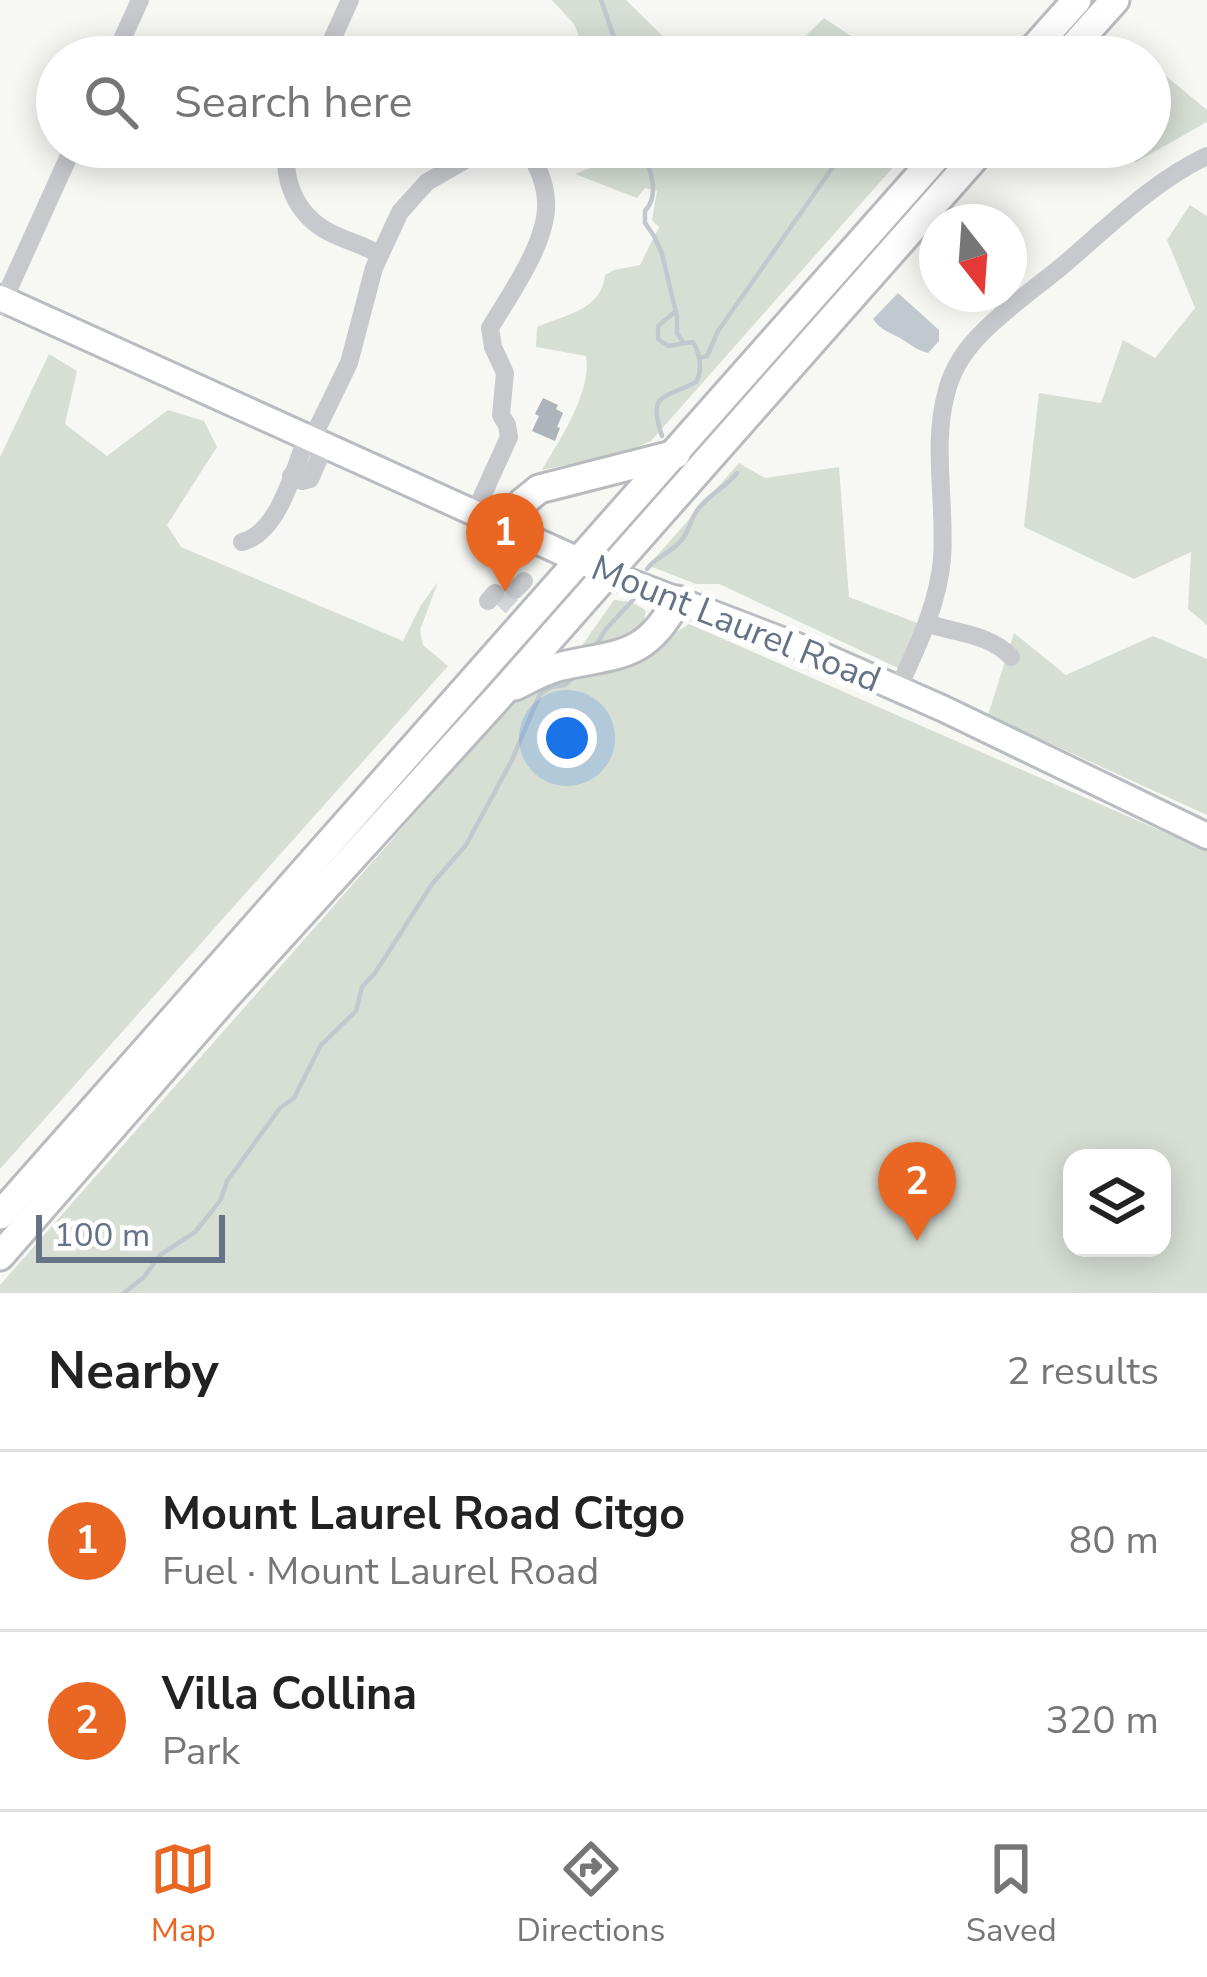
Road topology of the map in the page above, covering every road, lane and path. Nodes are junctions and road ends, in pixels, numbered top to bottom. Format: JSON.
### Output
{"nodes":[{"id":1,"x":140,"y":0,"type":"edge"},
{"id":2,"x":350,"y":0,"type":"edge"},
{"id":3,"x":1077,"y":0,"type":"edge"},
{"id":4,"x":1115,"y":0,"type":"edge"},
{"id":5,"x":124,"y":36,"type":"edge"},
{"id":6,"x":334,"y":36,"type":"edge"},
{"id":7,"x":1045,"y":36,"type":"edge"},
{"id":8,"x":1083,"y":36,"type":"edge"},
{"id":9,"x":1207,"y":156,"type":"edge"},
{"id":10,"x":63,"y":168,"type":"edge"},
{"id":11,"x":286,"y":168,"type":"edge"},
{"id":12,"x":450,"y":168,"type":"edge"},
{"id":13,"x":536,"y":168,"type":"edge"},
{"id":14,"x":927,"y":168,"type":"edge"},
{"id":15,"x":964,"y":168,"type":"edge"},
{"id":16,"x":380,"y":255,"type":"junction"},
{"id":17,"x":1,"y":302,"type":"edge"},
{"id":18,"x":314,"y":440,"type":"junction"},
{"id":19,"x":676,"y":454,"type":"junction"},
{"id":20,"x":476,"y":512,"type":"junction"},
{"id":21,"x":505,"y":526,"type":"junction"},
{"id":22,"x":242,"y":542,"type":"dead end"},
{"id":23,"x":594,"y":567,"type":"junction"},
{"id":24,"x":676,"y":600,"type":"junction"},
{"id":25,"x":927,"y":623,"type":"junction"},
{"id":26,"x":1011,"y":657,"type":"dead end"},
{"id":27,"x":898,"y":689,"type":"junction"},
{"id":28,"x":501,"y":694,"type":"junction"},
{"id":29,"x":1207,"y":836,"type":"edge"},
{"id":30,"x":0,"y":1215,"type":"edge"},
{"id":31,"x":0,"y":1256,"type":"edge"}],
"edges":[{"from":1,"to":5,"type":"street"},
{"from":2,"to":6,"type":"street"},
{"from":3,"to":7,"type":"highway"},
{"from":4,"to":8,"type":"highway"},
{"from":9,"to":25,"type":"street"},
{"from":10,"to":17,"type":"street"},
{"from":11,"to":16,"type":"street"},
{"from":12,"to":16,"type":"street"},
{"from":13,"to":20,"type":"street"},
{"from":14,"to":19,"type":"highway"},
{"from":15,"to":23,"type":"highway"},
{"from":16,"to":18,"type":"street"},
{"from":17,"to":18,"type":"main road","name":"Mount Laurel Road"},
{"from":18,"to":20,"type":"main road","name":"Mount Laurel Road"},
{"from":18,"to":22,"type":"street"},
{"from":19,"to":21,"type":"highway"},
{"from":19,"to":23,"type":"highway"},
{"from":20,"to":21,"type":"main road","name":"Mount Laurel Road"},
{"from":21,"to":23,"type":"main road","name":"Mount Laurel Road"},
{"from":23,"to":24,"type":"main road","name":"Mount Laurel Road"},
{"from":23,"to":28,"type":"highway"},
{"from":23,"to":30,"type":"highway"},
{"from":24,"to":27,"type":"main road","name":"Mount Laurel Road"},
{"from":24,"to":28,"type":"highway"},
{"from":25,"to":26,"type":"street"},
{"from":25,"to":27,"type":"street"},
{"from":27,"to":29,"type":"main road","name":"Mount Laurel Road"},
{"from":28,"to":31,"type":"highway"}]}
